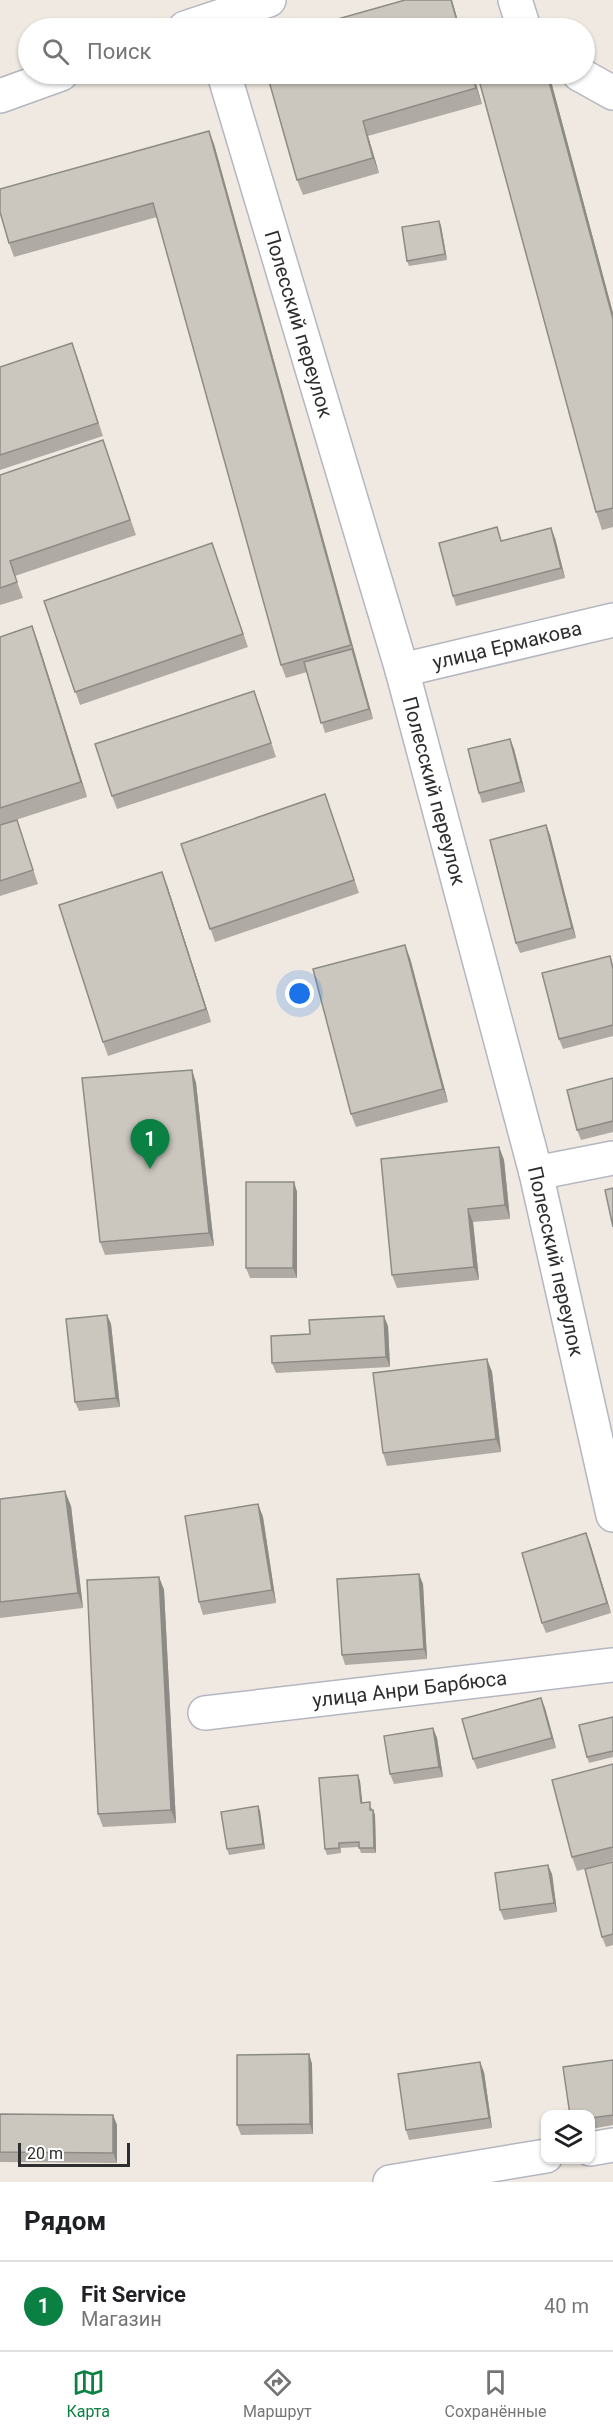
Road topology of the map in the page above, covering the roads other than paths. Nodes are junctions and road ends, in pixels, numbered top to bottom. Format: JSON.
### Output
{"nodes":[{"id":1,"x":269,"y":0,"type":"edge"},
{"id":2,"x":515,"y":0,"type":"edge"},
{"id":3,"x":222,"y":18,"type":"edge"},
{"id":4,"x":521,"y":18,"type":"edge"},
{"id":5,"x":595,"y":83,"type":"edge"},
{"id":6,"x":33,"y":84,"type":"edge"},
{"id":7,"x":227,"y":84,"type":"edge"},
{"id":8,"x":613,"y":93,"type":"edge"},
{"id":9,"x":0,"y":96,"type":"edge"},
{"id":10,"x":613,"y":620,"type":"edge"},
{"id":11,"x":402,"y":670,"type":"junction"},
{"id":12,"x":613,"y":1158,"type":"edge"},
{"id":13,"x":536,"y":1173,"type":"junction"},
{"id":14,"x":613,"y":1515,"type":"edge"},
{"id":15,"x":613,"y":1665,"type":"edge"},
{"id":16,"x":205,"y":1713,"type":"dead end"},
{"id":17,"x":613,"y":2145,"type":"edge"},
{"id":18,"x":595,"y":2148,"type":"edge"},
{"id":19,"x":541,"y":2158,"type":"edge"},
{"id":20,"x":390,"y":2182,"type":"edge"}],
"edges":[{"from":1,"to":3,"type":"street"},
{"from":2,"to":4,"type":"street"},
{"from":5,"to":8,"type":"street"},
{"from":6,"to":9,"type":"street"},
{"from":7,"to":11,"type":"street","name":"Полесский переулок"},
{"from":10,"to":11,"type":"street","name":"улица Ермакова"},
{"from":11,"to":13,"type":"street","name":"Полесский переулок"},
{"from":12,"to":13,"type":"street"},
{"from":13,"to":14,"type":"street","name":"Полесский переулок"},
{"from":15,"to":16,"type":"street","name":"улица Анри Барбюса"},
{"from":17,"to":18,"type":"street"},
{"from":19,"to":20,"type":"street"}]}
